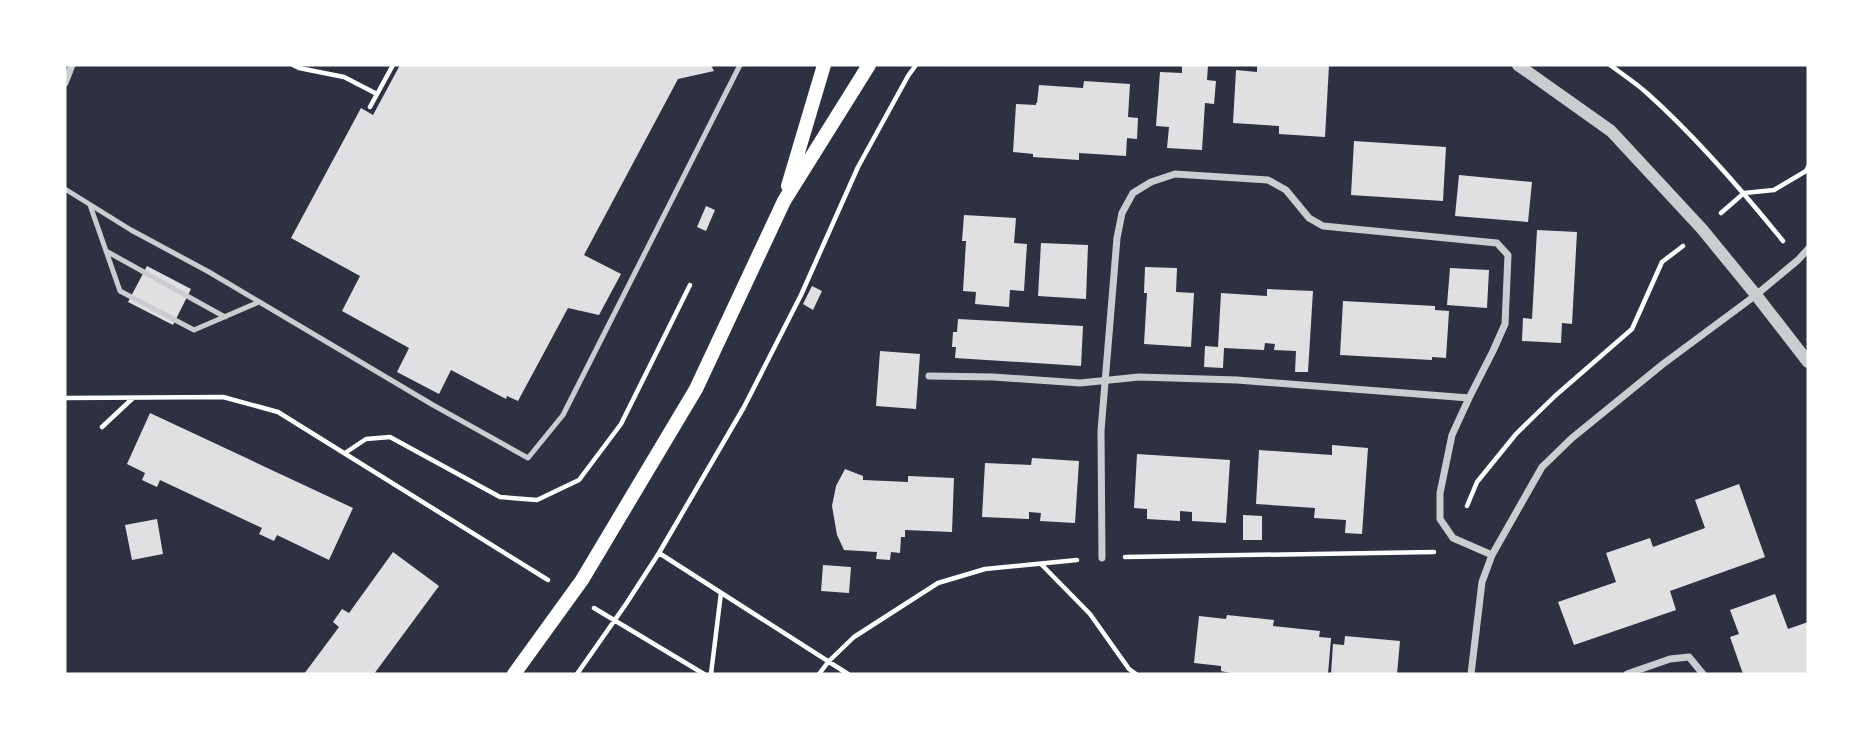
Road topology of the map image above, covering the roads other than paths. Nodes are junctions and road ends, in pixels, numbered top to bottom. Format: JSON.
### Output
{"nodes":[{"id":1,"x":72,"y":65,"type":"edge"},
{"id":2,"x":740,"y":65,"type":"edge"},
{"id":3,"x":824,"y":65,"type":"edge"},
{"id":4,"x":869,"y":65,"type":"edge"},
{"id":5,"x":1518,"y":65,"type":"edge"},
{"id":6,"x":65,"y":83,"type":"edge"},
{"id":7,"x":65,"y":190,"type":"edge"},
{"id":8,"x":784,"y":201,"type":"junction"},
{"id":9,"x":90,"y":205,"type":"junction"},
{"id":10,"x":1808,"y":249,"type":"edge"},
{"id":11,"x":106,"y":251,"type":"junction"},
{"id":12,"x":1756,"y":295,"type":"junction"},
{"id":13,"x":260,"y":302,"type":"junction"},
{"id":14,"x":225,"y":317,"type":"junction"},
{"id":15,"x":1808,"y":362,"type":"edge"},
{"id":16,"x":929,"y":376,"type":"dead end"},
{"id":17,"x":1106,"y":379,"type":"junction"},
{"id":18,"x":1468,"y":398,"type":"junction"},
{"id":19,"x":1492,"y":555,"type":"junction"},
{"id":20,"x":1102,"y":558,"type":"road end"},
{"id":21,"x":514,"y":674,"type":"edge"},
{"id":22,"x":1471,"y":674,"type":"edge"},
{"id":23,"x":1627,"y":674,"type":"edge"},
{"id":24,"x":1703,"y":674,"type":"edge"}],
"edges":[{"from":1,"to":6,"type":"street"},
{"from":2,"to":13,"type":"lane"},
{"from":3,"to":8,"type":"main road"},
{"from":4,"to":8,"type":"main road"},
{"from":5,"to":12,"type":"street"},
{"from":7,"to":9,"type":"lane"},
{"from":8,"to":21,"type":"main road"},
{"from":9,"to":11,"type":"lane"},
{"from":9,"to":13,"type":"lane"},
{"from":10,"to":12,"type":"street"},
{"from":11,"to":14,"type":"lane"},
{"from":11,"to":14,"type":"lane"},
{"from":12,"to":15,"type":"street"},
{"from":12,"to":19,"type":"street"},
{"from":13,"to":14,"type":"lane"},
{"from":16,"to":17,"type":"street"},
{"from":17,"to":18,"type":"street"},
{"from":17,"to":18,"type":"street"},
{"from":17,"to":20,"type":"street"},
{"from":18,"to":19,"type":"street"},
{"from":19,"to":22,"type":"street"},
{"from":23,"to":24,"type":"street"}]}
